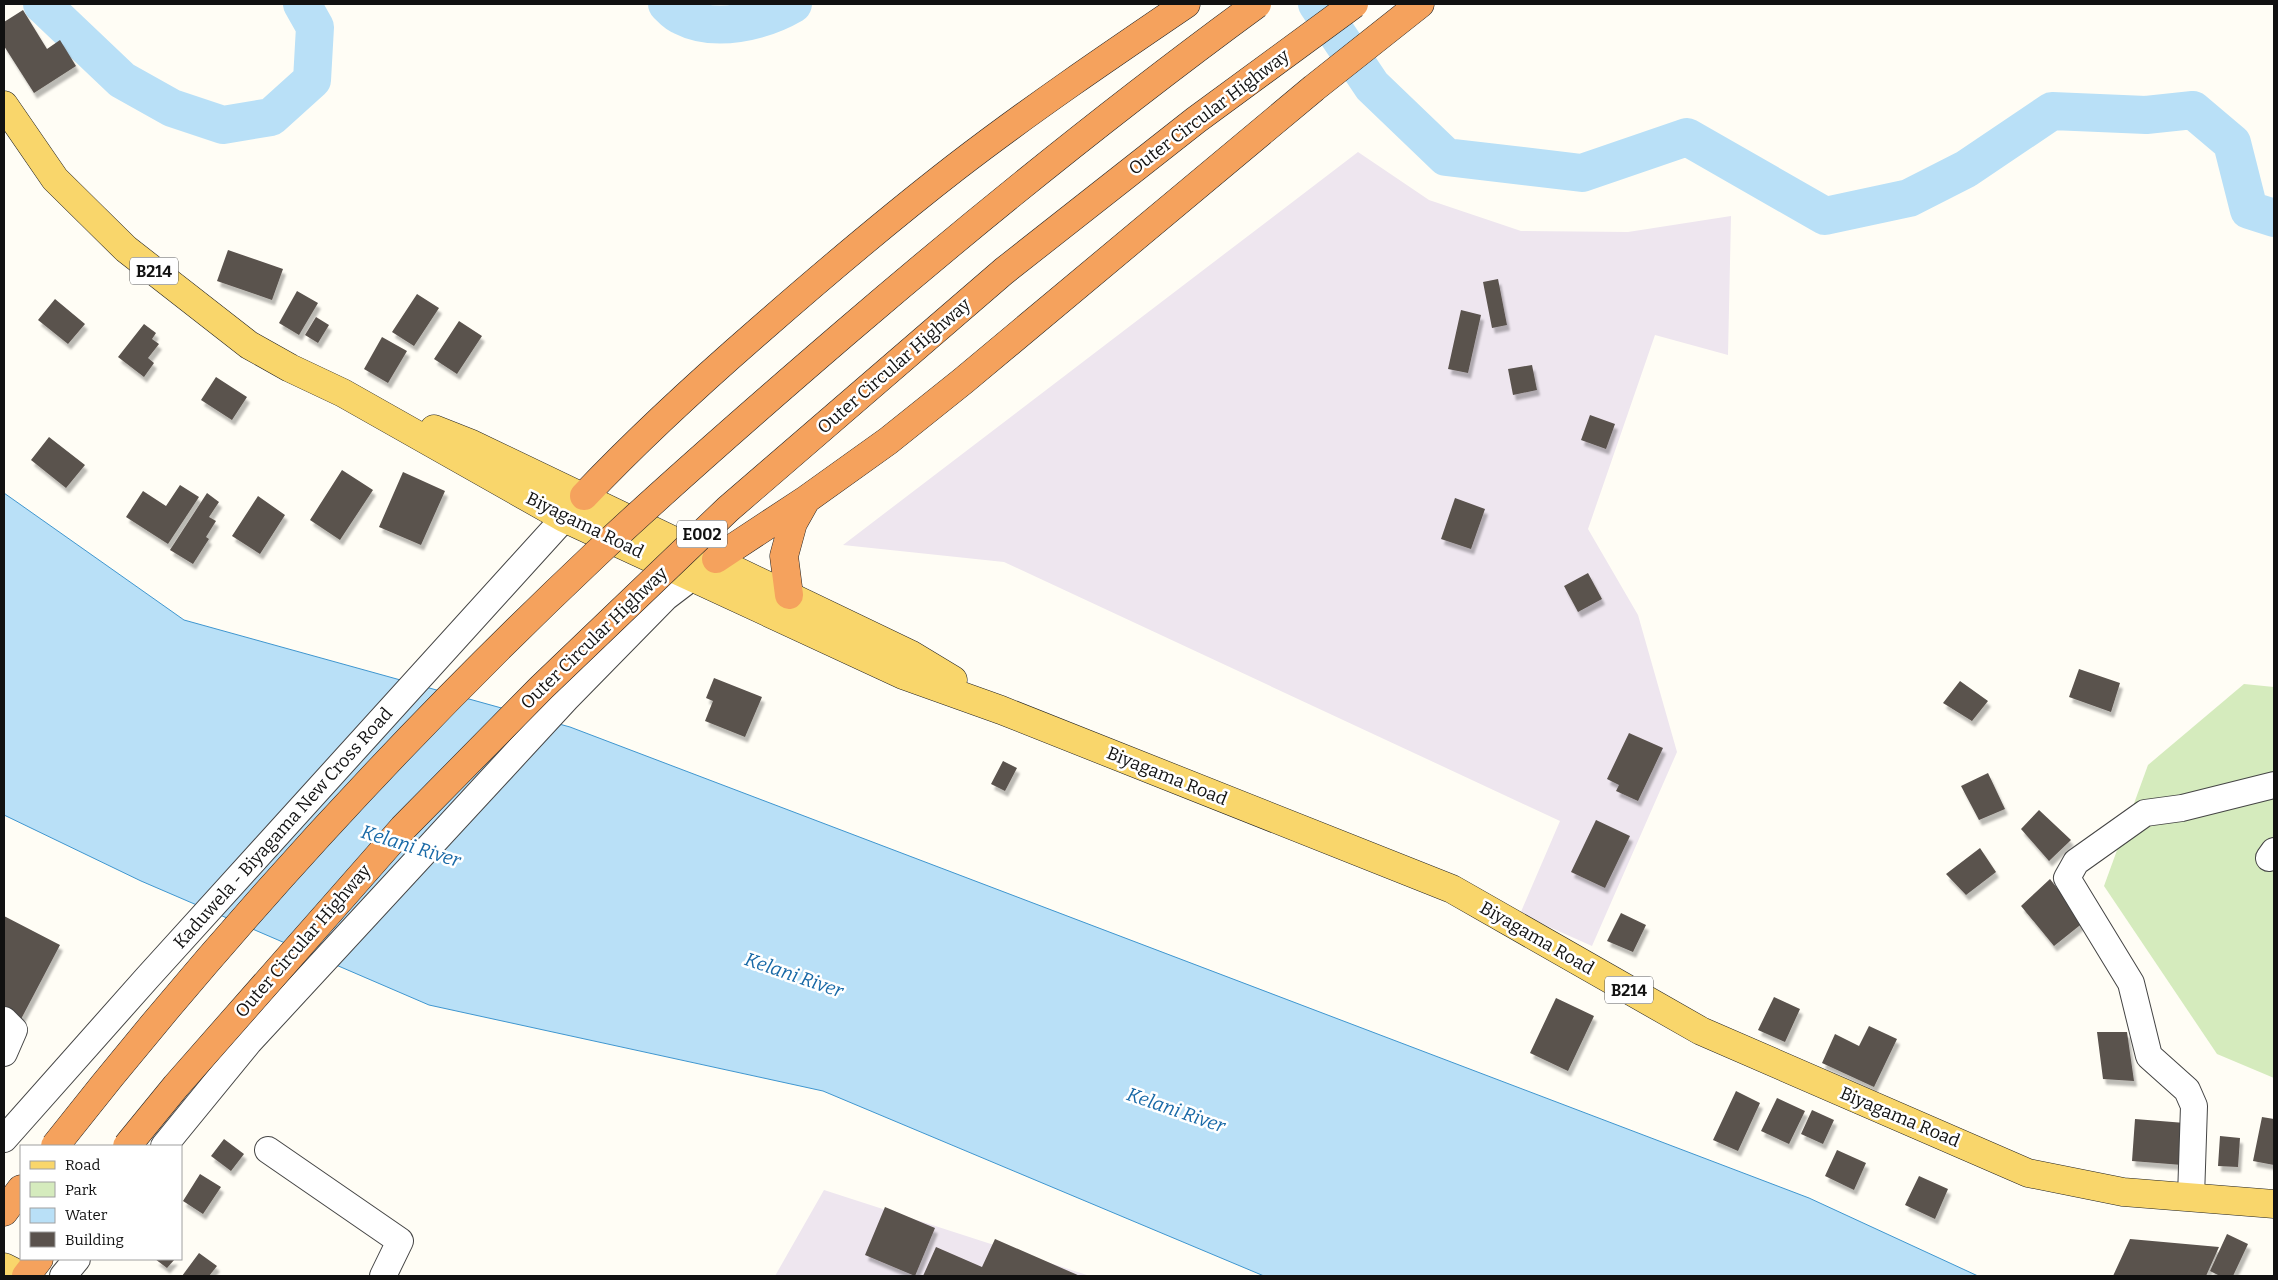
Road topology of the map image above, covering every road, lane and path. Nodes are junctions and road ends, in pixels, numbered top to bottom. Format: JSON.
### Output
{"nodes":[{"id":1,"x":1186,"y":4,"type":"edge"},
{"id":2,"x":1257,"y":4,"type":"edge"},
{"id":3,"x":1354,"y":4,"type":"edge"},
{"id":4,"x":1420,"y":4,"type":"edge"},
{"id":5,"x":4,"y":105,"type":"edge"},
{"id":6,"x":343,"y":393,"type":"junction"},
{"id":7,"x":584,"y":496,"type":"junction"},
{"id":8,"x":807,"y":499,"type":"junction"},
{"id":9,"x":564,"y":518,"type":"junction"},
{"id":10,"x":716,"y":559,"type":"junction"},
{"id":11,"x":693,"y":576,"type":"junction"},
{"id":12,"x":788,"y":595,"type":"junction"},
{"id":13,"x":1001,"y":710,"type":"junction"},
{"id":14,"x":2274,"y":785,"type":"edge"},
{"id":15,"x":4,"y":1020,"type":"edge"},
{"id":16,"x":4,"y":1053,"type":"edge"},
{"id":17,"x":4,"y":1139,"type":"edge"},
{"id":18,"x":56,"y":1145,"type":"edge"},
{"id":19,"x":128,"y":1145,"type":"edge"},
{"id":20,"x":165,"y":1145,"type":"edge"},
{"id":21,"x":268,"y":1150,"type":"dead end"},
{"id":22,"x":20,"y":1190,"type":"edge"},
{"id":23,"x":2192,"y":1197,"type":"junction"},
{"id":24,"x":2274,"y":1204,"type":"edge"},
{"id":25,"x":4,"y":1212,"type":"edge"},
{"id":26,"x":39,"y":1260,"type":"edge"},
{"id":27,"x":76,"y":1260,"type":"edge"},
{"id":28,"x":4,"y":1267,"type":"edge"},
{"id":29,"x":22,"y":1276,"type":"edge"},
{"id":30,"x":26,"y":1276,"type":"edge"},
{"id":31,"x":63,"y":1276,"type":"edge"},
{"id":32,"x":383,"y":1276,"type":"edge"}],
"edges":[{"from":1,"to":7,"type":"highway"},
{"from":2,"to":18,"type":"highway","bridge":true},
{"from":3,"to":19,"type":"highway","name":"Outer Circular Highway","number":"E002","bridge":true},
{"from":4,"to":8,"type":"highway"},
{"from":5,"to":6,"type":"main road","name":"Biyagama Road","number":"B214"},
{"from":6,"to":7,"type":"main road","name":"Biyagama Road","number":"B214"},
{"from":6,"to":9,"type":"main road","name":"Biyagama Road","number":"B214"},
{"from":7,"to":9,"type":"street","name":"Kaduwela - Biyagama New Cross Road"},
{"from":7,"to":10,"type":"main road","name":"Biyagama Road","number":"B214"},
{"from":8,"to":10,"type":"highway"},
{"from":8,"to":12,"type":"highway"},
{"from":9,"to":11,"type":"main road","name":"Biyagama Road","number":"B214"},
{"from":9,"to":17,"type":"street","name":"Kaduwela - Biyagama New Cross Road"},
{"from":10,"to":11,"type":"street"},
{"from":10,"to":12,"type":"main road","name":"Biyagama Road","number":"B214"},
{"from":11,"to":13,"type":"main road","name":"Biyagama Road","number":"B214"},
{"from":11,"to":20,"type":"street"},
{"from":12,"to":13,"type":"main road","name":"Biyagama Road","number":"B214"},
{"from":13,"to":23,"type":"main road","name":"Biyagama Road","number":"B214"},
{"from":14,"to":23,"type":"street"},
{"from":15,"to":16,"type":"street"},
{"from":21,"to":32,"type":"street"},
{"from":22,"to":25,"type":"highway"},
{"from":23,"to":24,"type":"main road","name":"Biyagama Road","number":"B214"},
{"from":26,"to":30,"type":"highway"},
{"from":27,"to":31,"type":"street"},
{"from":28,"to":29,"type":"main road"}]}
